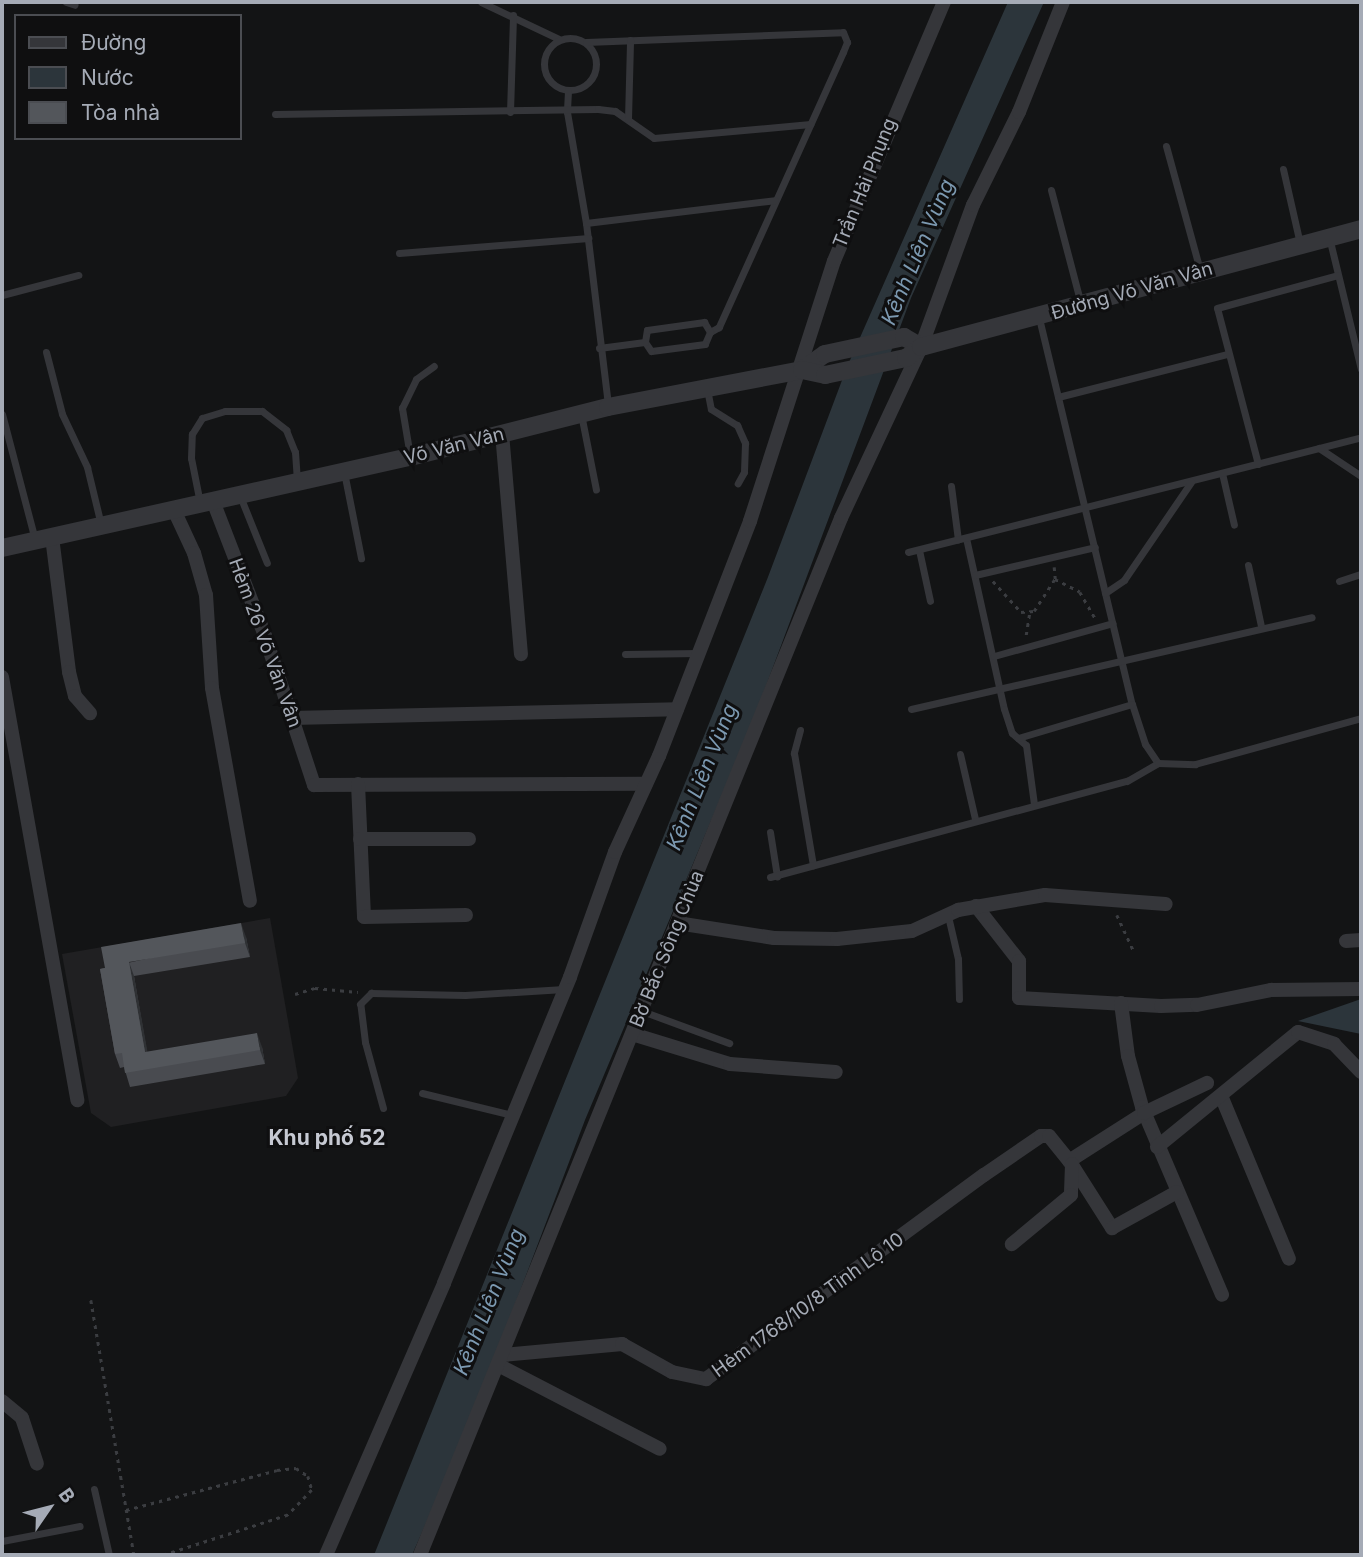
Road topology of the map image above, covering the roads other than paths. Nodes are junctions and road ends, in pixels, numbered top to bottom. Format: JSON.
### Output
{"nodes":[{"id":1,"x":66,"y":2,"type":"edge"},
{"id":2,"x":481,"y":2,"type":"edge"},
{"id":3,"x":944,"y":2,"type":"edge"},
{"id":4,"x":1063,"y":2,"type":"edge"},
{"id":5,"x":75,"y":5,"type":"dead end"},
{"id":6,"x":513,"y":15,"type":"junction"},
{"id":7,"x":559,"y":39,"type":"junction"},
{"id":8,"x":630,"y":40,"type":"junction"},
{"id":9,"x":586,"y":42,"type":"junction"},
{"id":10,"x":568,"y":91,"type":"junction"},
{"id":11,"x":510,"y":112,"type":"junction"},
{"id":12,"x":567,"y":112,"type":"junction"},
{"id":13,"x":275,"y":114,"type":"dead end"},
{"id":14,"x":628,"y":119,"type":"junction"},
{"id":15,"x":810,"y":124,"type":"junction"},
{"id":16,"x":1166,"y":146,"type":"dead end"},
{"id":17,"x":1283,"y":169,"type":"dead end"},
{"id":18,"x":1051,"y":190,"type":"dead end"},
{"id":19,"x":775,"y":201,"type":"junction"},
{"id":20,"x":586,"y":223,"type":"junction"},
{"id":21,"x":1361,"y":229,"type":"edge"},
{"id":22,"x":1329,"y":237,"type":"junction"},
{"id":23,"x":588,"y":238,"type":"junction"},
{"id":24,"x":1300,"y":245,"type":"junction"},
{"id":25,"x":399,"y":253,"type":"dead end"},
{"id":26,"x":1200,"y":271,"type":"junction"},
{"id":27,"x":78,"y":275,"type":"dead end"},
{"id":28,"x":1338,"y":275,"type":"junction"},
{"id":29,"x":2,"y":295,"type":"edge"},
{"id":30,"x":1081,"y":307,"type":"junction"},
{"id":31,"x":1039,"y":318,"type":"junction"},
{"id":32,"x":710,"y":332,"type":"junction"},
{"id":33,"x":645,"y":342,"type":"junction"},
{"id":34,"x":921,"y":347,"type":"junction"},
{"id":35,"x":599,"y":348,"type":"junction"},
{"id":36,"x":46,"y":352,"type":"dead end"},
{"id":37,"x":1227,"y":354,"type":"junction"},
{"id":38,"x":906,"y":358,"type":"joint"},
{"id":39,"x":434,"y":366,"type":"dead end"},
{"id":40,"x":1361,"y":369,"type":"edge"},
{"id":41,"x":802,"y":370,"type":"junction"},
{"id":42,"x":707,"y":388,"type":"junction"},
{"id":43,"x":1058,"y":397,"type":"junction"},
{"id":44,"x":608,"y":407,"type":"junction"},
{"id":45,"x":581,"y":413,"type":"junction"},
{"id":46,"x":2,"y":414,"type":"edge"},
{"id":47,"x":502,"y":433,"type":"junction"},
{"id":48,"x":1361,"y":437,"type":"edge"},
{"id":49,"x":1319,"y":448,"type":"junction"},
{"id":50,"x":410,"y":457,"type":"junction"},
{"id":51,"x":1258,"y":464,"type":"junction"},
{"id":52,"x":344,"y":472,"type":"junction"},
{"id":53,"x":1222,"y":473,"type":"junction"},
{"id":54,"x":1361,"y":476,"type":"edge"},
{"id":55,"x":1192,"y":481,"type":"junction"},
{"id":56,"x":298,"y":482,"type":"junction"},
{"id":57,"x":738,"y":483,"type":"dead end"},
{"id":58,"x":951,"y":486,"type":"dead end"},
{"id":59,"x":596,"y":489,"type":"dead end"},
{"id":60,"x":239,"y":495,"type":"junction"},
{"id":61,"x":207,"y":502,"type":"junction"},
{"id":62,"x":1086,"y":509,"type":"junction"},
{"id":63,"x":174,"y":510,"type":"junction"},
{"id":64,"x":1234,"y":525,"type":"dead end"},
{"id":65,"x":101,"y":526,"type":"junction"},
{"id":66,"x":44,"y":539,"type":"junction"},
{"id":67,"x":962,"y":539,"type":"junction"},
{"id":68,"x":1095,"y":547,"type":"junction"},
{"id":69,"x":2,"y":548,"type":"edge"},
{"id":70,"x":919,"y":550,"type":"junction"},
{"id":71,"x":908,"y":552,"type":"dead end"},
{"id":72,"x":361,"y":558,"type":"dead end"},
{"id":73,"x":267,"y":563,"type":"dead end"},
{"id":74,"x":1248,"y":565,"type":"dead end"},
{"id":75,"x":1361,"y":574,"type":"edge"},
{"id":76,"x":975,"y":575,"type":"junction"},
{"id":77,"x":1339,"y":581,"type":"dead end"},
{"id":78,"x":1105,"y":593,"type":"junction"},
{"id":79,"x":930,"y":601,"type":"dead end"},
{"id":80,"x":1312,"y":617,"type":"dead end"},
{"id":81,"x":1113,"y":623,"type":"junction"},
{"id":82,"x":1261,"y":626,"type":"junction"},
{"id":83,"x":699,"y":653,"type":"junction"},
{"id":84,"x":521,"y":654,"type":"dead end"},
{"id":85,"x":625,"y":654,"type":"dead end"},
{"id":86,"x":994,"y":656,"type":"junction"},
{"id":87,"x":1122,"y":658,"type":"junction"},
{"id":88,"x":2,"y":677,"type":"edge"},
{"id":89,"x":1000,"y":686,"type":"junction"},
{"id":90,"x":1132,"y":704,"type":"junction"},
{"id":91,"x":677,"y":709,"type":"junction"},
{"id":92,"x":911,"y":709,"type":"dead end"},
{"id":93,"x":90,"y":713,"type":"dead end"},
{"id":94,"x":292,"y":718,"type":"junction"},
{"id":95,"x":1361,"y":718,"type":"edge"},
{"id":96,"x":800,"y":730,"type":"dead end"},
{"id":97,"x":1018,"y":738,"type":"junction"},
{"id":98,"x":960,"y":754,"type":"dead end"},
{"id":99,"x":1158,"y":763,"type":"junction"},
{"id":100,"x":358,"y":784,"type":"junction"},
{"id":101,"x":646,"y":784,"type":"junction"},
{"id":102,"x":1034,"y":804,"type":"junction"},
{"id":103,"x":975,"y":819,"type":"junction"},
{"id":104,"x":770,"y":832,"type":"dead end"},
{"id":105,"x":360,"y":839,"type":"junction"},
{"id":106,"x":469,"y":839,"type":"dead end"},
{"id":107,"x":813,"y":865,"type":"junction"},
{"id":108,"x":250,"y":901,"type":"dead end"},
{"id":109,"x":1166,"y":904,"type":"dead end"},
{"id":110,"x":976,"y":906,"type":"junction"},
{"id":111,"x":466,"y":915,"type":"dead end"},
{"id":112,"x":948,"y":916,"type":"junction"},
{"id":113,"x":677,"y":923,"type":"junction"},
{"id":114,"x":1361,"y":940,"type":"edge"},
{"id":115,"x":1346,"y":941,"type":"dead end"},
{"id":116,"x":565,"y":989,"type":"junction"},
{"id":117,"x":1361,"y":989,"type":"edge"},
{"id":118,"x":959,"y":999,"type":"dead end"},
{"id":119,"x":1121,"y":1003,"type":"junction"},
{"id":120,"x":642,"y":1011,"type":"junction"},
{"id":121,"x":632,"y":1034,"type":"junction"},
{"id":122,"x":729,"y":1043,"type":"dead end"},
{"id":123,"x":836,"y":1072,"type":"dead end"},
{"id":124,"x":1361,"y":1072,"type":"edge"},
{"id":125,"x":1207,"y":1083,"type":"dead end"},
{"id":126,"x":422,"y":1093,"type":"dead end"},
{"id":127,"x":1222,"y":1098,"type":"junction"},
{"id":128,"x":77,"y":1100,"type":"dead end"},
{"id":129,"x":383,"y":1108,"type":"dead end"},
{"id":130,"x":1144,"y":1113,"type":"junction"},
{"id":131,"x":513,"y":1115,"type":"junction"},
{"id":132,"x":1157,"y":1147,"type":"junction"},
{"id":133,"x":1071,"y":1163,"type":"junction"},
{"id":134,"x":1177,"y":1192,"type":"junction"},
{"id":135,"x":1012,"y":1244,"type":"dead end"},
{"id":136,"x":1289,"y":1259,"type":"dead end"},
{"id":137,"x":1222,"y":1295,"type":"dead end"},
{"id":138,"x":500,"y":1360,"type":"junction"},
{"id":139,"x":2,"y":1401,"type":"edge"},
{"id":140,"x":660,"y":1449,"type":"dead end"},
{"id":141,"x":37,"y":1464,"type":"dead end"},
{"id":142,"x":94,"y":1489,"type":"dead end"},
{"id":143,"x":80,"y":1526,"type":"dead end"},
{"id":144,"x":2,"y":1541,"type":"edge"},
{"id":145,"x":109,"y":1555,"type":"edge"},
{"id":146,"x":326,"y":1555,"type":"edge"},
{"id":147,"x":420,"y":1555,"type":"edge"}],
"edges":[{"from":1,"to":5,"type":"lane"},
{"from":2,"to":6,"type":"lane"},
{"from":3,"to":41,"type":"street","name":"Trần Hải Phụng"},
{"from":4,"to":34,"type":"street","name":"Bờ Bắc Sông Chùa"},
{"from":6,"to":7,"type":"lane"},
{"from":6,"to":11,"type":"lane"},
{"from":7,"to":9,"type":"lane"},
{"from":7,"to":10,"type":"lane"},
{"from":8,"to":9,"type":"lane"},
{"from":8,"to":14,"type":"lane"},
{"from":8,"to":15,"type":"lane"},
{"from":9,"to":10,"type":"lane"},
{"from":10,"to":12,"type":"lane"},
{"from":11,"to":12,"type":"lane"},
{"from":11,"to":13,"type":"lane"},
{"from":12,"to":14,"type":"lane"},
{"from":12,"to":20,"type":"lane"},
{"from":14,"to":15,"type":"lane"},
{"from":15,"to":19,"type":"lane"},
{"from":16,"to":26,"type":"lane"},
{"from":17,"to":24,"type":"lane"},
{"from":18,"to":30,"type":"lane"},
{"from":19,"to":20,"type":"lane"},
{"from":19,"to":32,"type":"lane"},
{"from":20,"to":23,"type":"lane"},
{"from":21,"to":22,"type":"street","name":"Đường Võ Văn Vân"},
{"from":22,"to":24,"type":"street","name":"Đường Võ Văn Vân"},
{"from":22,"to":28,"type":"lane"},
{"from":23,"to":25,"type":"lane"},
{"from":23,"to":35,"type":"lane"},
{"from":24,"to":26,"type":"street","name":"Đường Võ Văn Vân"},
{"from":26,"to":30,"type":"street","name":"Đường Võ Văn Vân"},
{"from":27,"to":29,"type":"lane"},
{"from":28,"to":37,"type":"lane"},
{"from":28,"to":40,"type":"lane"},
{"from":30,"to":31,"type":"street","name":"Đường Võ Văn Vân"},
{"from":31,"to":34,"type":"street","name":"Đường Võ Văn Vân"},
{"from":31,"to":43,"type":"lane"},
{"from":32,"to":33,"type":"lane"},
{"from":32,"to":33,"type":"lane"},
{"from":33,"to":35,"type":"lane"},
{"from":34,"to":38,"type":"street","name":"Đường Võ Văn Vân"},
{"from":34,"to":41,"type":"street"},
{"from":34,"to":113,"type":"street","name":"Bờ Bắc Sông Chùa"},
{"from":35,"to":44,"type":"lane"},
{"from":36,"to":65,"type":"lane"},
{"from":37,"to":43,"type":"lane"},
{"from":37,"to":51,"type":"lane"},
{"from":38,"to":41,"type":"street","name":"Võ Văn Vân"},
{"from":39,"to":50,"type":"lane"},
{"from":41,"to":42,"type":"street","name":"Võ Văn Vân"},
{"from":41,"to":83,"type":"street","name":"Trần Hải Phụng"},
{"from":42,"to":44,"type":"street","name":"Võ Văn Vân"},
{"from":42,"to":57,"type":"lane"},
{"from":43,"to":62,"type":"lane"},
{"from":44,"to":45,"type":"street","name":"Võ Văn Vân"},
{"from":45,"to":47,"type":"street","name":"Võ Văn Vân"},
{"from":45,"to":59,"type":"lane"},
{"from":46,"to":66,"type":"lane"},
{"from":47,"to":50,"type":"street","name":"Võ Văn Vân"},
{"from":47,"to":84,"type":"street"},
{"from":48,"to":49,"type":"lane"},
{"from":49,"to":51,"type":"lane"},
{"from":49,"to":54,"type":"lane"},
{"from":50,"to":52,"type":"street","name":"Võ Văn Vân"},
{"from":51,"to":53,"type":"lane"},
{"from":52,"to":56,"type":"street","name":"Võ Văn Vân"},
{"from":52,"to":72,"type":"lane"},
{"from":53,"to":55,"type":"lane"},
{"from":53,"to":64,"type":"lane"},
{"from":55,"to":62,"type":"lane"},
{"from":55,"to":78,"type":"lane"},
{"from":56,"to":60,"type":"street","name":"Võ Văn Vân"},
{"from":56,"to":61,"type":"lane"},
{"from":58,"to":67,"type":"lane"},
{"from":60,"to":61,"type":"street","name":"Võ Văn Vân"},
{"from":60,"to":73,"type":"lane"},
{"from":61,"to":63,"type":"street","name":"Võ Văn Vân"},
{"from":61,"to":94,"type":"street","name":"Hẻm 26 Võ Văn Vân"},
{"from":62,"to":67,"type":"lane"},
{"from":62,"to":68,"type":"lane"},
{"from":63,"to":65,"type":"street","name":"Võ Văn Vân"},
{"from":63,"to":108,"type":"street"},
{"from":65,"to":66,"type":"street","name":"Võ Văn Vân"},
{"from":66,"to":69,"type":"street","name":"Võ Văn Vân"},
{"from":66,"to":93,"type":"street"},
{"from":67,"to":70,"type":"lane"},
{"from":67,"to":76,"type":"lane"},
{"from":68,"to":76,"type":"lane"},
{"from":68,"to":78,"type":"lane"},
{"from":70,"to":71,"type":"lane"},
{"from":70,"to":79,"type":"lane"},
{"from":74,"to":82,"type":"lane"},
{"from":75,"to":77,"type":"lane"},
{"from":76,"to":86,"type":"lane"},
{"from":78,"to":81,"type":"lane"},
{"from":80,"to":82,"type":"lane"},
{"from":81,"to":86,"type":"lane"},
{"from":81,"to":87,"type":"lane"},
{"from":82,"to":87,"type":"lane"},
{"from":83,"to":85,"type":"lane"},
{"from":83,"to":91,"type":"street","name":"Trần Hải Phụng"},
{"from":86,"to":89,"type":"lane"},
{"from":87,"to":89,"type":"lane"},
{"from":87,"to":90,"type":"lane"},
{"from":88,"to":128,"type":"street"},
{"from":89,"to":92,"type":"lane"},
{"from":89,"to":97,"type":"lane"},
{"from":90,"to":97,"type":"lane"},
{"from":90,"to":99,"type":"lane"},
{"from":91,"to":94,"type":"street"},
{"from":91,"to":101,"type":"street","name":"Trần Hải Phụng"},
{"from":94,"to":100,"type":"street","name":"Hẻm 26 Võ Văn Vân"},
{"from":95,"to":99,"type":"lane"},
{"from":96,"to":107,"type":"lane"},
{"from":97,"to":102,"type":"lane"},
{"from":98,"to":103,"type":"lane"},
{"from":99,"to":102,"type":"lane"},
{"from":100,"to":101,"type":"street"},
{"from":100,"to":105,"type":"street"},
{"from":101,"to":116,"type":"street","name":"Trần Hải Phụng"},
{"from":102,"to":103,"type":"lane"},
{"from":103,"to":107,"type":"lane"},
{"from":104,"to":107,"type":"lane"},
{"from":105,"to":106,"type":"street"},
{"from":105,"to":111,"type":"street"},
{"from":109,"to":110,"type":"street"},
{"from":110,"to":112,"type":"street"},
{"from":110,"to":119,"type":"street"},
{"from":112,"to":113,"type":"street"},
{"from":112,"to":118,"type":"lane"},
{"from":113,"to":120,"type":"street","name":"Bờ Bắc Sông Chùa"},
{"from":114,"to":115,"type":"street"},
{"from":116,"to":129,"type":"lane"},
{"from":116,"to":131,"type":"street","name":"Trần Hải Phụng"},
{"from":117,"to":119,"type":"street"},
{"from":119,"to":130,"type":"street"},
{"from":120,"to":121,"type":"street","name":"Bờ Bắc Sông Chùa"},
{"from":120,"to":122,"type":"lane"},
{"from":121,"to":123,"type":"street"},
{"from":121,"to":138,"type":"street","name":"Bờ Bắc Sông Chùa"},
{"from":124,"to":127,"type":"street"},
{"from":125,"to":130,"type":"street"},
{"from":126,"to":131,"type":"lane"},
{"from":127,"to":132,"type":"street"},
{"from":127,"to":136,"type":"street"},
{"from":130,"to":132,"type":"street"},
{"from":130,"to":133,"type":"street"},
{"from":131,"to":146,"type":"street","name":"Trần Hải Phụng"},
{"from":132,"to":134,"type":"street"},
{"from":133,"to":134,"type":"street"},
{"from":133,"to":135,"type":"street"},
{"from":133,"to":138,"type":"street","name":"Hẻm 1768/10/8 Tỉnh Lộ 10"},
{"from":134,"to":137,"type":"street"},
{"from":138,"to":140,"type":"street"},
{"from":138,"to":147,"type":"street","name":"Bờ Bắc Sông Chùa"},
{"from":139,"to":141,"type":"street"},
{"from":142,"to":145,"type":"lane"},
{"from":143,"to":144,"type":"lane"}]}
